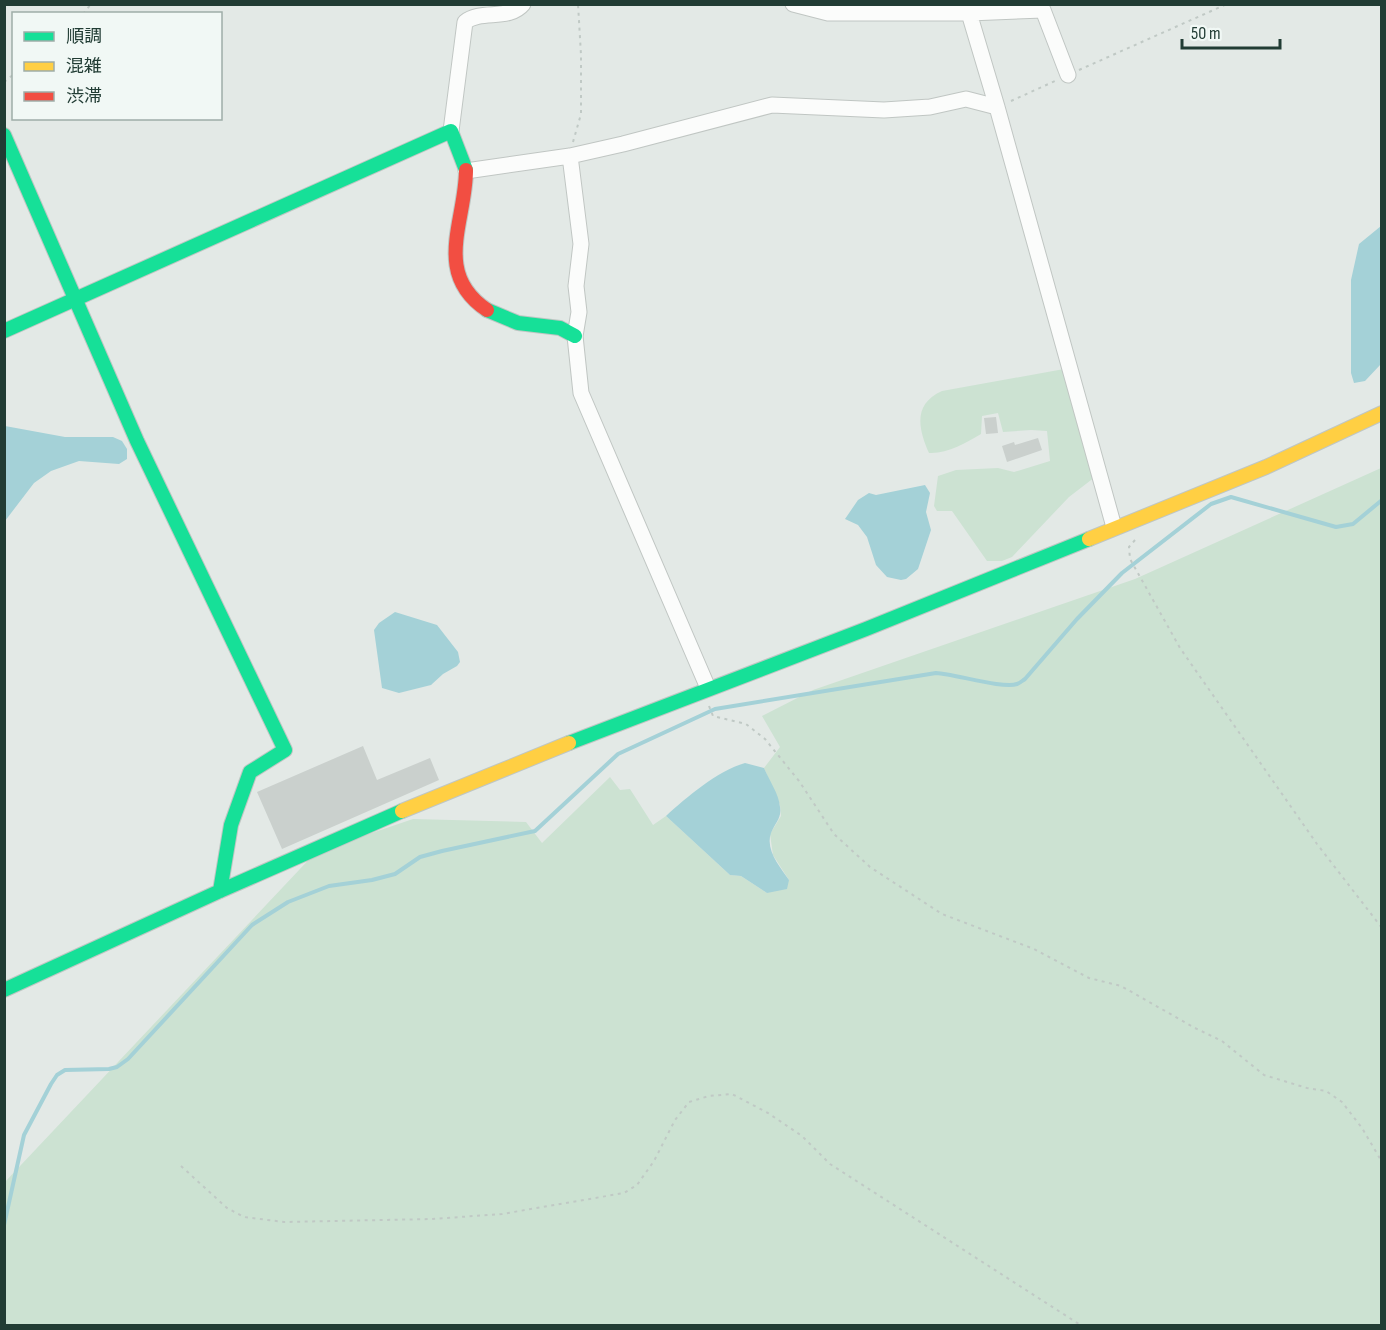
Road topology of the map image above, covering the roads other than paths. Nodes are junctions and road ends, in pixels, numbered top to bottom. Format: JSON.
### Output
{"nodes":[{"id":1,"x":524,"y":4,"type":"edge"},
{"id":2,"x":793,"y":4,"type":"edge"},
{"id":3,"x":969,"y":13,"type":"junction"},
{"id":4,"x":1068,"y":75,"type":"road end"},
{"id":5,"x":997,"y":107,"type":"junction"},
{"id":6,"x":451,"y":131,"type":"junction"},
{"id":7,"x":4,"y":135,"type":"edge"},
{"id":8,"x":570,"y":156,"type":"junction"},
{"id":9,"x":466,"y":171,"type":"junction"},
{"id":10,"x":77,"y":298,"type":"junction"},
{"id":11,"x":4,"y":331,"type":"edge"},
{"id":12,"x":575,"y":336,"type":"junction"},
{"id":13,"x":1382,"y":413,"type":"edge"},
{"id":14,"x":1114,"y":527,"type":"junction"},
{"id":15,"x":708,"y":688,"type":"junction"},
{"id":16,"x":220,"y":891,"type":"junction"},
{"id":17,"x":4,"y":990,"type":"edge"}],
"edges":[{"from":1,"to":6,"type":"street"},
{"from":2,"to":3,"type":"street"},
{"from":3,"to":4,"type":"street"},
{"from":3,"to":5,"type":"street"},
{"from":5,"to":8,"type":"street"},
{"from":5,"to":14,"type":"street"},
{"from":6,"to":9,"type":"street"},
{"from":6,"to":10,"type":"street"},
{"from":7,"to":10,"type":"street"},
{"from":8,"to":9,"type":"street"},
{"from":8,"to":12,"type":"street"},
{"from":9,"to":12,"type":"street"},
{"from":10,"to":11,"type":"street"},
{"from":10,"to":16,"type":"street"},
{"from":12,"to":15,"type":"street"},
{"from":13,"to":14,"type":"street"},
{"from":14,"to":15,"type":"street"},
{"from":15,"to":16,"type":"street"},
{"from":16,"to":17,"type":"street"}]}
